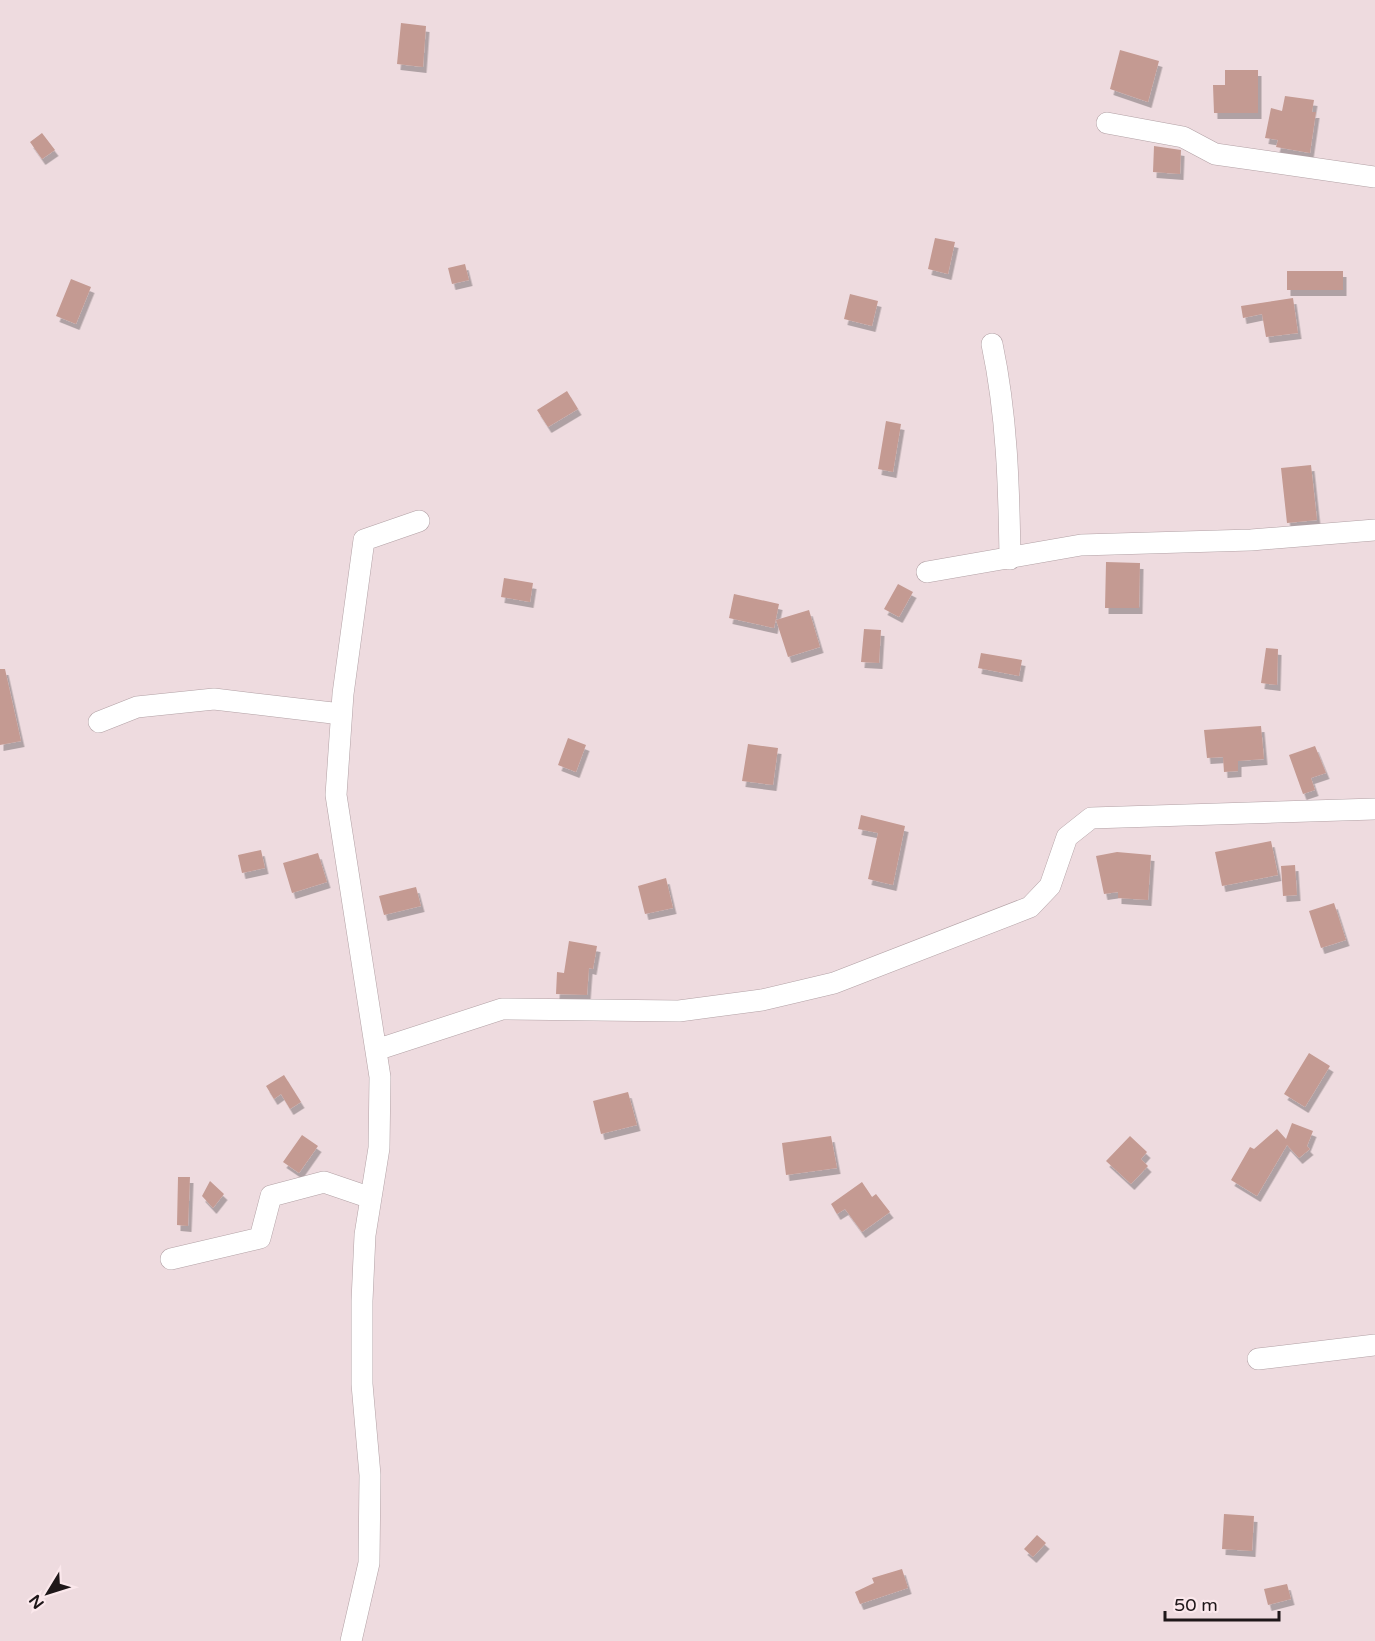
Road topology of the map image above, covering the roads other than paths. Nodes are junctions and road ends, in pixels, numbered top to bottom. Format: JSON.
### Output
{"nodes":[{"id":1,"x":1107,"y":123,"type":"dead end"},
{"id":2,"x":1375,"y":177,"type":"edge"},
{"id":3,"x":992,"y":344,"type":"dead end"},
{"id":4,"x":419,"y":521,"type":"dead end"},
{"id":5,"x":1375,"y":530,"type":"edge"},
{"id":6,"x":1010,"y":559,"type":"junction"},
{"id":7,"x":927,"y":572,"type":"dead end"},
{"id":8,"x":341,"y":714,"type":"junction"},
{"id":9,"x":99,"y":722,"type":"dead end"},
{"id":10,"x":1375,"y":809,"type":"edge"},
{"id":11,"x":376,"y":1050,"type":"junction"},
{"id":12,"x":371,"y":1198,"type":"junction"},
{"id":13,"x":171,"y":1259,"type":"dead end"},
{"id":14,"x":1375,"y":1345,"type":"edge"},
{"id":15,"x":1258,"y":1359,"type":"dead end"},
{"id":16,"x":351,"y":1641,"type":"edge"}],
"edges":[{"from":1,"to":2,"type":"street"},
{"from":3,"to":6,"type":"street"},
{"from":4,"to":8,"type":"street"},
{"from":5,"to":6,"type":"street"},
{"from":6,"to":7,"type":"street"},
{"from":8,"to":9,"type":"street"},
{"from":8,"to":11,"type":"street"},
{"from":10,"to":11,"type":"street"},
{"from":11,"to":12,"type":"street"},
{"from":12,"to":13,"type":"street"},
{"from":12,"to":16,"type":"street"},
{"from":14,"to":15,"type":"street"}]}
